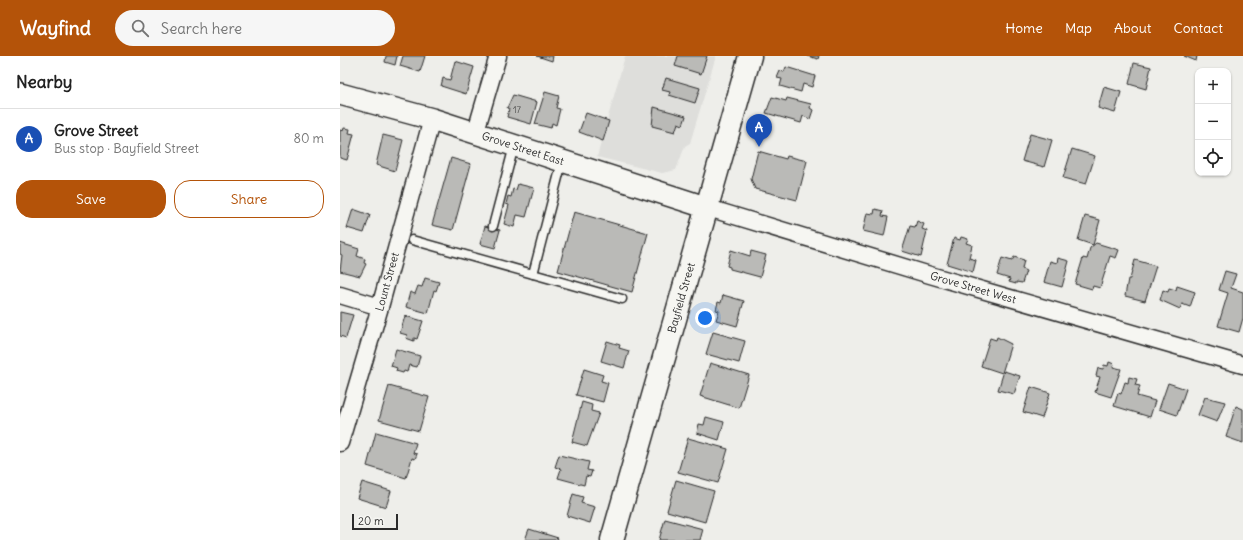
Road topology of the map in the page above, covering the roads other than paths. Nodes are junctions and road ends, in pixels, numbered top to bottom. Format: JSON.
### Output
{"nodes":[{"id":1,"x":498,"y":56,"type":"edge"},
{"id":2,"x":750,"y":56,"type":"edge"},
{"id":3,"x":340,"y":94,"type":"edge"},
{"id":4,"x":432,"y":120,"type":"junction"},
{"id":5,"x":475,"y":134,"type":"junction"},
{"id":6,"x":514,"y":146,"type":"junction"},
{"id":7,"x":562,"y":162,"type":"junction"},
{"id":8,"x":705,"y":207,"type":"junction"},
{"id":9,"x":494,"y":226,"type":"dead end"},
{"id":10,"x":412,"y":240,"type":"dead end"},
{"id":11,"x":533,"y":274,"type":"junction"},
{"id":12,"x":340,"y":295,"type":"edge"},
{"id":13,"x":622,"y":299,"type":"dead end"},
{"id":14,"x":380,"y":308,"type":"junction"},
{"id":15,"x":1243,"y":365,"type":"edge"},
{"id":16,"x":340,"y":443,"type":"edge"},
{"id":17,"x":612,"y":540,"type":"edge"}],
"edges":[{"from":1,"to":5,"type":"street"},
{"from":2,"to":8,"type":"main road","name":"Bayfield Street"},
{"from":3,"to":4,"type":"street","name":"Grove Street East"},
{"from":4,"to":5,"type":"street","name":"Grove Street East"},
{"from":4,"to":14,"type":"street","name":"Lount Street"},
{"from":5,"to":6,"type":"street","name":"Grove Street East"},
{"from":6,"to":7,"type":"street","name":"Grove Street East"},
{"from":6,"to":9,"type":"lane"},
{"from":7,"to":8,"type":"street","name":"Grove Street East"},
{"from":7,"to":11,"type":"lane"},
{"from":8,"to":15,"type":"street","name":"Grove Street West"},
{"from":8,"to":17,"type":"main road","name":"Bayfield Street"},
{"from":10,"to":11,"type":"lane"},
{"from":11,"to":13,"type":"lane"},
{"from":12,"to":14,"type":"street"},
{"from":14,"to":16,"type":"street","name":"Lount Street"}]}
